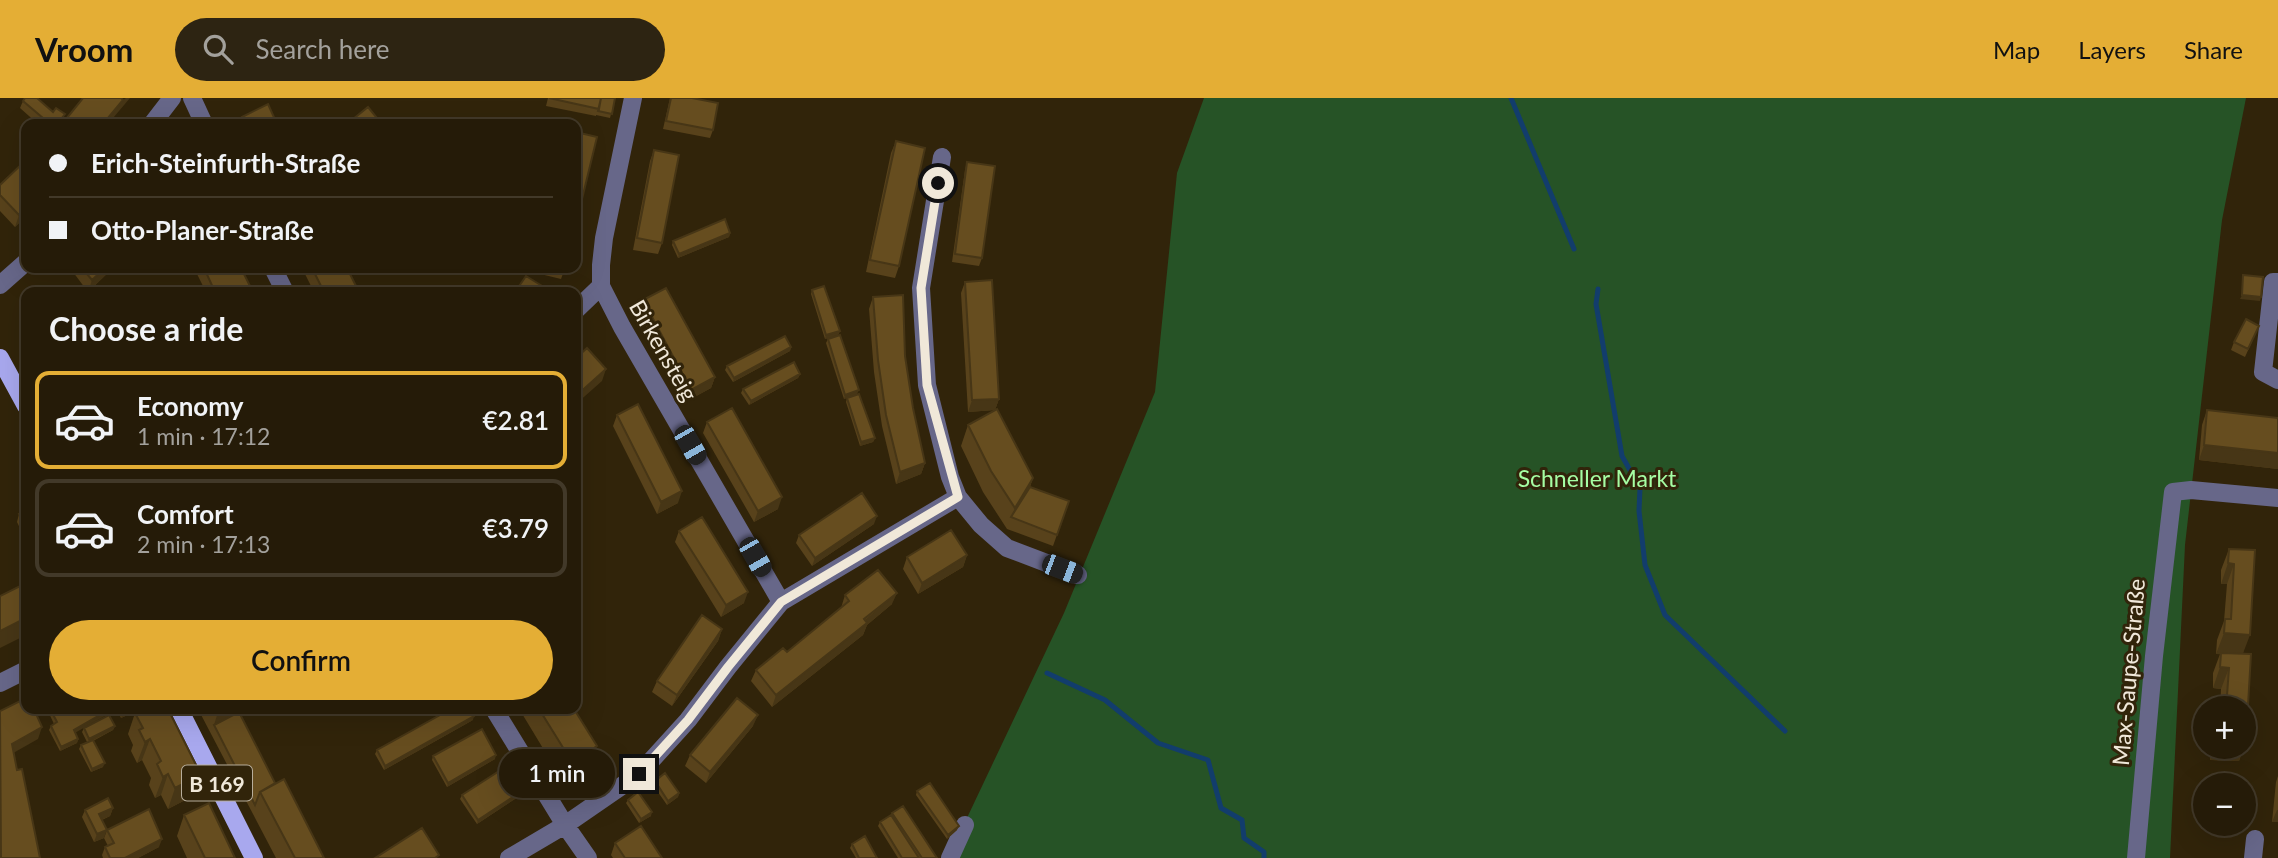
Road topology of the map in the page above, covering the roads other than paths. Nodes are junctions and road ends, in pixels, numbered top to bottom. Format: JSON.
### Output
{"nodes":[{"id":1,"x":172,"y":98,"type":"edge"},
{"id":2,"x":192,"y":98,"type":"edge"},
{"id":3,"x":633,"y":98,"type":"edge"},
{"id":4,"x":156,"y":119,"type":"edge"},
{"id":5,"x":202,"y":119,"type":"edge"},
{"id":6,"x":942,"y":157,"type":"dead end"},
{"id":7,"x":21,"y":266,"type":"edge"},
{"id":8,"x":2278,"y":282,"type":"edge"},
{"id":9,"x":0,"y":285,"type":"edge"},
{"id":10,"x":601,"y":286,"type":"junction"},
{"id":11,"x":581,"y":305,"type":"edge"},
{"id":12,"x":0,"y":358,"type":"edge"},
{"id":13,"x":2278,"y":380,"type":"edge"},
{"id":14,"x":21,"y":397,"type":"edge"},
{"id":15,"x":958,"y":497,"type":"junction"},
{"id":16,"x":2278,"y":498,"type":"edge"},
{"id":17,"x":1078,"y":575,"type":"dead end"},
{"id":18,"x":781,"y":602,"type":"junction"},
{"id":19,"x":21,"y":672,"type":"edge"},
{"id":20,"x":0,"y":682,"type":"edge"},
{"id":21,"x":182,"y":714,"type":"edge"},
{"id":22,"x":497,"y":714,"type":"edge"},
{"id":23,"x":565,"y":825,"type":"junction"},
{"id":24,"x":965,"y":825,"type":"dead end"},
{"id":25,"x":2255,"y":839,"type":"dead end"},
{"id":26,"x":254,"y":858,"type":"edge"},
{"id":27,"x":509,"y":858,"type":"edge"},
{"id":28,"x":588,"y":858,"type":"edge"},
{"id":29,"x":950,"y":858,"type":"edge"},
{"id":30,"x":2136,"y":858,"type":"edge"},
{"id":31,"x":2253,"y":858,"type":"edge"}],
"edges":[{"from":1,"to":4,"type":"street"},
{"from":2,"to":5,"type":"street"},
{"from":3,"to":10,"type":"street","name":"Birkensteig"},
{"from":6,"to":15,"type":"street"},
{"from":7,"to":9,"type":"street"},
{"from":8,"to":13,"type":"street"},
{"from":10,"to":11,"type":"street"},
{"from":10,"to":18,"type":"street","name":"Birkensteig"},
{"from":12,"to":14,"type":"main road"},
{"from":15,"to":17,"type":"street"},
{"from":15,"to":18,"type":"street"},
{"from":16,"to":30,"type":"street","name":"Max-Saupe-Straße"},
{"from":18,"to":23,"type":"street"},
{"from":19,"to":20,"type":"street"},
{"from":21,"to":26,"type":"main road","number":"B 169"},
{"from":22,"to":23,"type":"street"},
{"from":23,"to":27,"type":"street"},
{"from":23,"to":28,"type":"street"},
{"from":24,"to":29,"type":"street"},
{"from":25,"to":31,"type":"street"}]}
